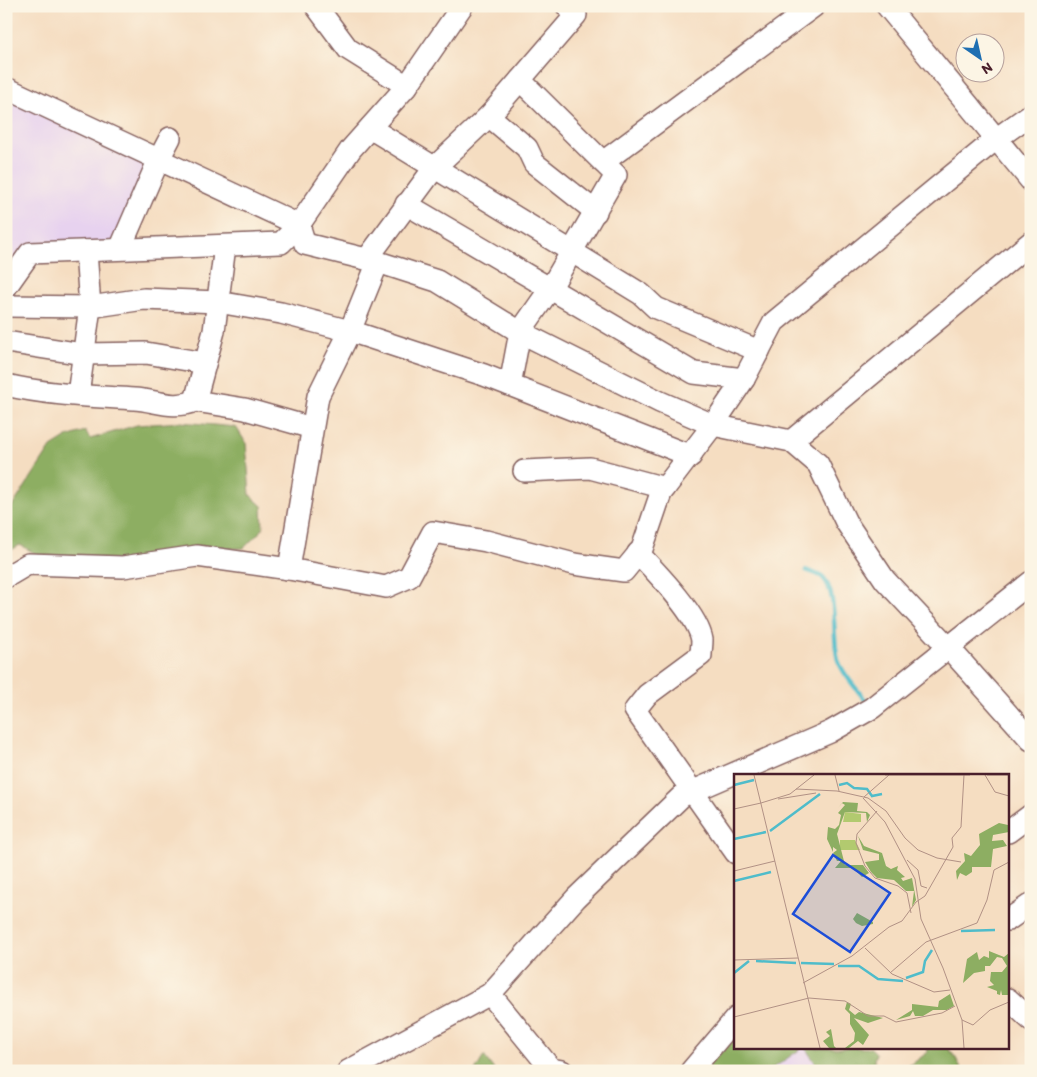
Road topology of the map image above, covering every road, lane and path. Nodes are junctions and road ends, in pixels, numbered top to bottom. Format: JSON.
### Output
{"nodes":[{"id":1,"x":316,"y":6,"type":"edge"},
{"id":2,"x":462,"y":6,"type":"edge"},
{"id":3,"x":567,"y":6,"type":"edge"},
{"id":4,"x":814,"y":6,"type":"edge"},
{"id":5,"x":887,"y":6,"type":"edge"},
{"id":6,"x":520,"y":80,"type":"junction"},
{"id":7,"x":406,"y":86,"type":"junction"},
{"id":8,"x":6,"y":88,"type":"edge"},
{"id":9,"x":1031,"y":114,"type":"edge"},
{"id":10,"x":489,"y":116,"type":"junction"},
{"id":11,"x":370,"y":128,"type":"junction"},
{"id":12,"x":170,"y":138,"type":"dead end"},
{"id":13,"x":996,"y":139,"type":"junction"},
{"id":14,"x":159,"y":159,"type":"junction"},
{"id":15,"x":603,"y":162,"type":"junction"},
{"id":16,"x":434,"y":167,"type":"junction"},
{"id":17,"x":1031,"y":181,"type":"edge"},
{"id":18,"x":406,"y":204,"type":"junction"},
{"id":19,"x":596,"y":212,"type":"junction"},
{"id":20,"x":299,"y":226,"type":"junction"},
{"id":21,"x":1031,"y":242,"type":"edge"},
{"id":22,"x":226,"y":246,"type":"junction"},
{"id":23,"x":120,"y":249,"type":"junction"},
{"id":24,"x":86,"y":251,"type":"junction"},
{"id":25,"x":573,"y":252,"type":"junction"},
{"id":26,"x":372,"y":260,"type":"junction"},
{"id":27,"x":6,"y":287,"type":"edge"},
{"id":28,"x":550,"y":289,"type":"junction"},
{"id":29,"x":218,"y":302,"type":"junction"},
{"id":30,"x":6,"y":306,"type":"edge"},
{"id":31,"x":90,"y":308,"type":"junction"},
{"id":32,"x":350,"y":331,"type":"junction"},
{"id":33,"x":520,"y":332,"type":"junction"},
{"id":34,"x":6,"y":342,"type":"edge"},
{"id":35,"x":759,"y":350,"type":"junction"},
{"id":36,"x":83,"y":354,"type":"junction"},
{"id":37,"x":205,"y":363,"type":"junction"},
{"id":38,"x":744,"y":378,"type":"junction"},
{"id":39,"x":6,"y":385,"type":"edge"},
{"id":40,"x":510,"y":385,"type":"junction"},
{"id":41,"x":78,"y":395,"type":"junction"},
{"id":42,"x":194,"y":401,"type":"junction"},
{"id":43,"x":713,"y":426,"type":"junction"},
{"id":44,"x":312,"y":428,"type":"junction"},
{"id":45,"x":791,"y":442,"type":"junction"},
{"id":46,"x":690,"y":456,"type":"junction"},
{"id":47,"x":524,"y":471,"type":"dead end"},
{"id":48,"x":665,"y":488,"type":"junction"},
{"id":49,"x":638,"y":553,"type":"junction"},
{"id":50,"x":289,"y":569,"type":"junction"},
{"id":51,"x":6,"y":577,"type":"edge"},
{"id":52,"x":1031,"y":582,"type":"edge"},
{"id":53,"x":950,"y":648,"type":"junction"},
{"id":54,"x":1031,"y":740,"type":"edge"},
{"id":55,"x":692,"y":791,"type":"junction"},
{"id":56,"x":1031,"y":815,"type":"edge"},
{"id":57,"x":1010,"y":831,"type":"edge"},
{"id":58,"x":734,"y":850,"type":"edge"},
{"id":59,"x":1031,"y":904,"type":"edge"},
{"id":60,"x":1010,"y":919,"type":"edge"},
{"id":61,"x":490,"y":994,"type":"junction"},
{"id":62,"x":1010,"y":1001,"type":"edge"},
{"id":63,"x":734,"y":1020,"type":"edge"},
{"id":64,"x":1031,"y":1020,"type":"edge"},
{"id":65,"x":348,"y":1071,"type":"edge"},
{"id":66,"x":562,"y":1071,"type":"edge"},
{"id":67,"x":691,"y":1071,"type":"edge"}],
"edges":[{"from":1,"to":7,"type":"street"},
{"from":2,"to":7,"type":"street"},
{"from":3,"to":6,"type":"street"},
{"from":4,"to":15,"type":"street"},
{"from":5,"to":13,"type":"street"},
{"from":6,"to":10,"type":"street"},
{"from":6,"to":15,"type":"street"},
{"from":7,"to":11,"type":"street"},
{"from":8,"to":14,"type":"street"},
{"from":9,"to":13,"type":"street"},
{"from":10,"to":16,"type":"street"},
{"from":10,"to":19,"type":"street"},
{"from":11,"to":16,"type":"street"},
{"from":11,"to":20,"type":"street"},
{"from":12,"to":14,"type":"street"},
{"from":13,"to":17,"type":"street"},
{"from":13,"to":35,"type":"street"},
{"from":14,"to":20,"type":"street"},
{"from":14,"to":23,"type":"street"},
{"from":15,"to":19,"type":"street"},
{"from":16,"to":18,"type":"street"},
{"from":16,"to":25,"type":"street"},
{"from":18,"to":26,"type":"street"},
{"from":18,"to":28,"type":"street"},
{"from":19,"to":25,"type":"street"},
{"from":20,"to":22,"type":"street"},
{"from":20,"to":26,"type":"street"},
{"from":21,"to":45,"type":"street"},
{"from":22,"to":23,"type":"street"},
{"from":22,"to":29,"type":"street"},
{"from":23,"to":24,"type":"street"},
{"from":24,"to":27,"type":"street"},
{"from":24,"to":31,"type":"street"},
{"from":25,"to":28,"type":"street"},
{"from":25,"to":35,"type":"street"},
{"from":26,"to":32,"type":"street"},
{"from":26,"to":33,"type":"street"},
{"from":28,"to":33,"type":"street"},
{"from":28,"to":38,"type":"street"},
{"from":29,"to":31,"type":"street"},
{"from":29,"to":32,"type":"street"},
{"from":29,"to":37,"type":"street"},
{"from":30,"to":31,"type":"street"},
{"from":31,"to":36,"type":"street"},
{"from":32,"to":40,"type":"street"},
{"from":32,"to":44,"type":"street"},
{"from":33,"to":40,"type":"street"},
{"from":33,"to":43,"type":"street"},
{"from":34,"to":36,"type":"street"},
{"from":35,"to":38,"type":"street"},
{"from":36,"to":37,"type":"street"},
{"from":36,"to":41,"type":"street"},
{"from":37,"to":42,"type":"street"},
{"from":38,"to":43,"type":"street"},
{"from":39,"to":41,"type":"street"},
{"from":40,"to":46,"type":"street"},
{"from":41,"to":42,"type":"street"},
{"from":42,"to":44,"type":"street"},
{"from":43,"to":45,"type":"street"},
{"from":43,"to":46,"type":"street"},
{"from":44,"to":50,"type":"street"},
{"from":45,"to":53,"type":"street"},
{"from":46,"to":48,"type":"street"},
{"from":47,"to":48,"type":"street"},
{"from":48,"to":49,"type":"street"},
{"from":49,"to":50,"type":"street"},
{"from":49,"to":55,"type":"street"},
{"from":50,"to":51,"type":"street"},
{"from":52,"to":53,"type":"street"},
{"from":53,"to":54,"type":"street"},
{"from":53,"to":55,"type":"street"},
{"from":55,"to":58,"type":"street"},
{"from":55,"to":61,"type":"street"},
{"from":56,"to":57,"type":"street"},
{"from":59,"to":60,"type":"street"},
{"from":61,"to":65,"type":"street"},
{"from":61,"to":66,"type":"street"},
{"from":62,"to":64,"type":"street"},
{"from":63,"to":67,"type":"street"}]}
